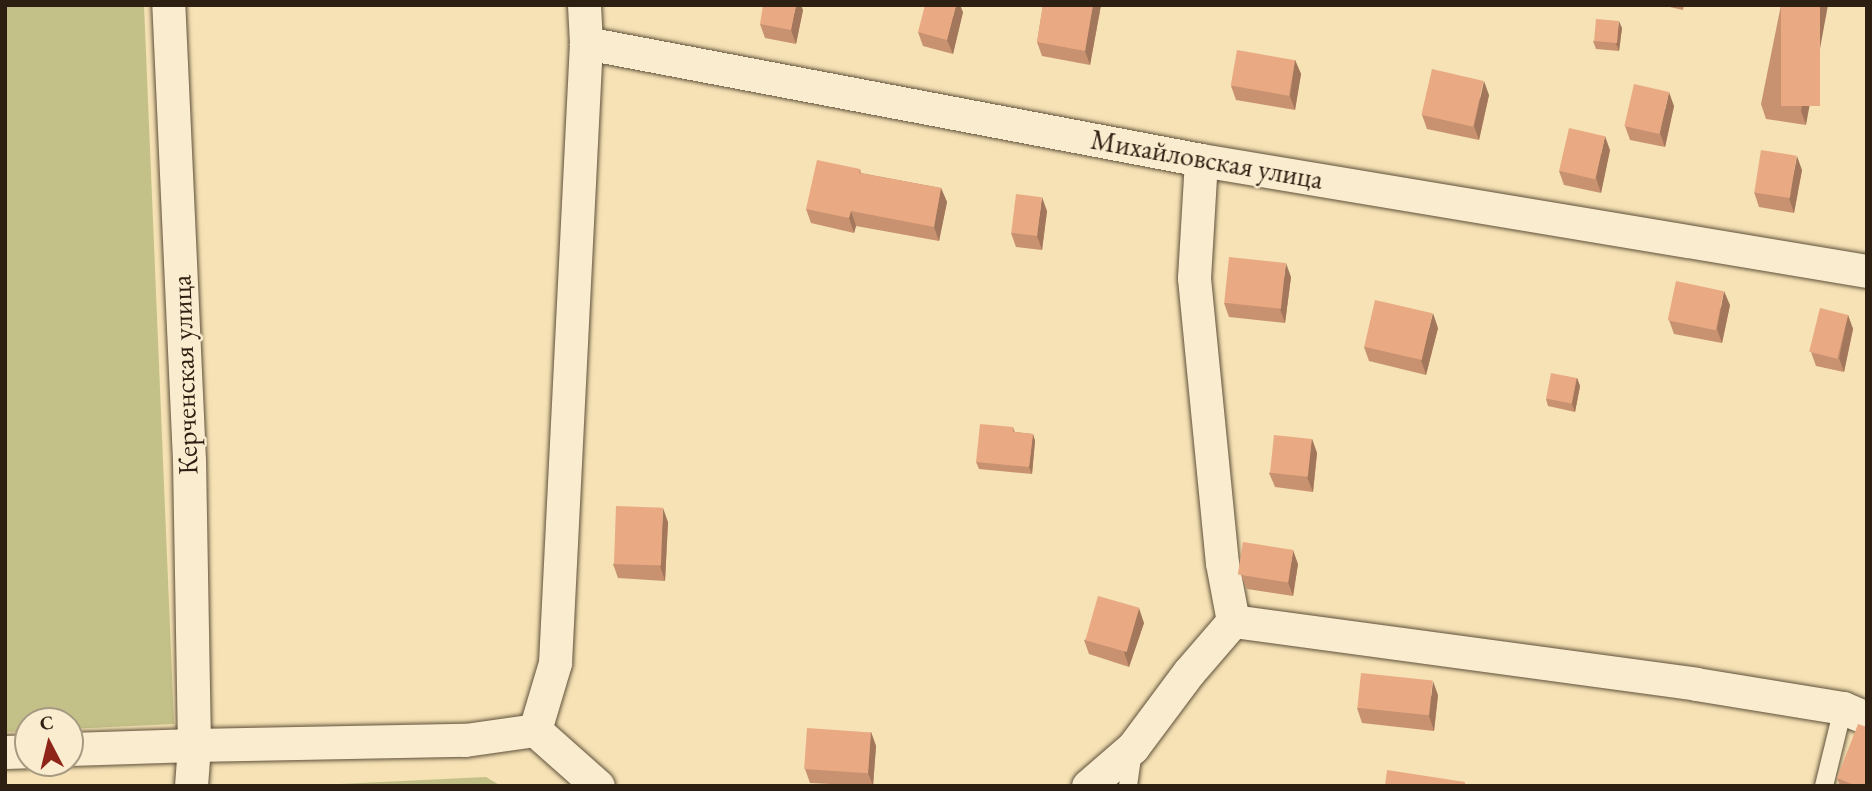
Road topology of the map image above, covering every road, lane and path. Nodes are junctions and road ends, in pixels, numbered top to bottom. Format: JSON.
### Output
{"nodes":[{"id":1,"x":168,"y":5,"type":"edge"},
{"id":2,"x":584,"y":5,"type":"edge"},
{"id":3,"x":586,"y":43,"type":"junction"},
{"id":4,"x":1202,"y":160,"type":"junction"},
{"id":5,"x":1867,"y":271,"type":"edge"},
{"id":6,"x":1233,"y":621,"type":"junction"},
{"id":7,"x":1855,"y":713,"type":"edge"},
{"id":8,"x":535,"y":730,"type":"junction"},
{"id":9,"x":194,"y":745,"type":"junction"},
{"id":10,"x":1133,"y":747,"type":"junction"},
{"id":11,"x":84,"y":749,"type":"edge"},
{"id":12,"x":191,"y":786,"type":"edge"},
{"id":13,"x":598,"y":786,"type":"edge"},
{"id":14,"x":1088,"y":786,"type":"edge"},
{"id":15,"x":1128,"y":786,"type":"edge"},
{"id":16,"x":1824,"y":786,"type":"edge"}],
"edges":[{"from":1,"to":9,"type":"street","name":"Керченская улица"},
{"from":2,"to":3,"type":"street"},
{"from":3,"to":4,"type":"street","name":"Михайловская улица"},
{"from":3,"to":8,"type":"street"},
{"from":4,"to":5,"type":"street","name":"Михайловская улица"},
{"from":4,"to":6,"type":"street"},
{"from":6,"to":7,"type":"street"},
{"from":6,"to":10,"type":"street"},
{"from":7,"to":16,"type":"lane"},
{"from":8,"to":9,"type":"street"},
{"from":8,"to":13,"type":"street"},
{"from":9,"to":11,"type":"street"},
{"from":9,"to":12,"type":"street","name":"Керченская улица"},
{"from":10,"to":14,"type":"street"},
{"from":10,"to":15,"type":"lane"}]}
